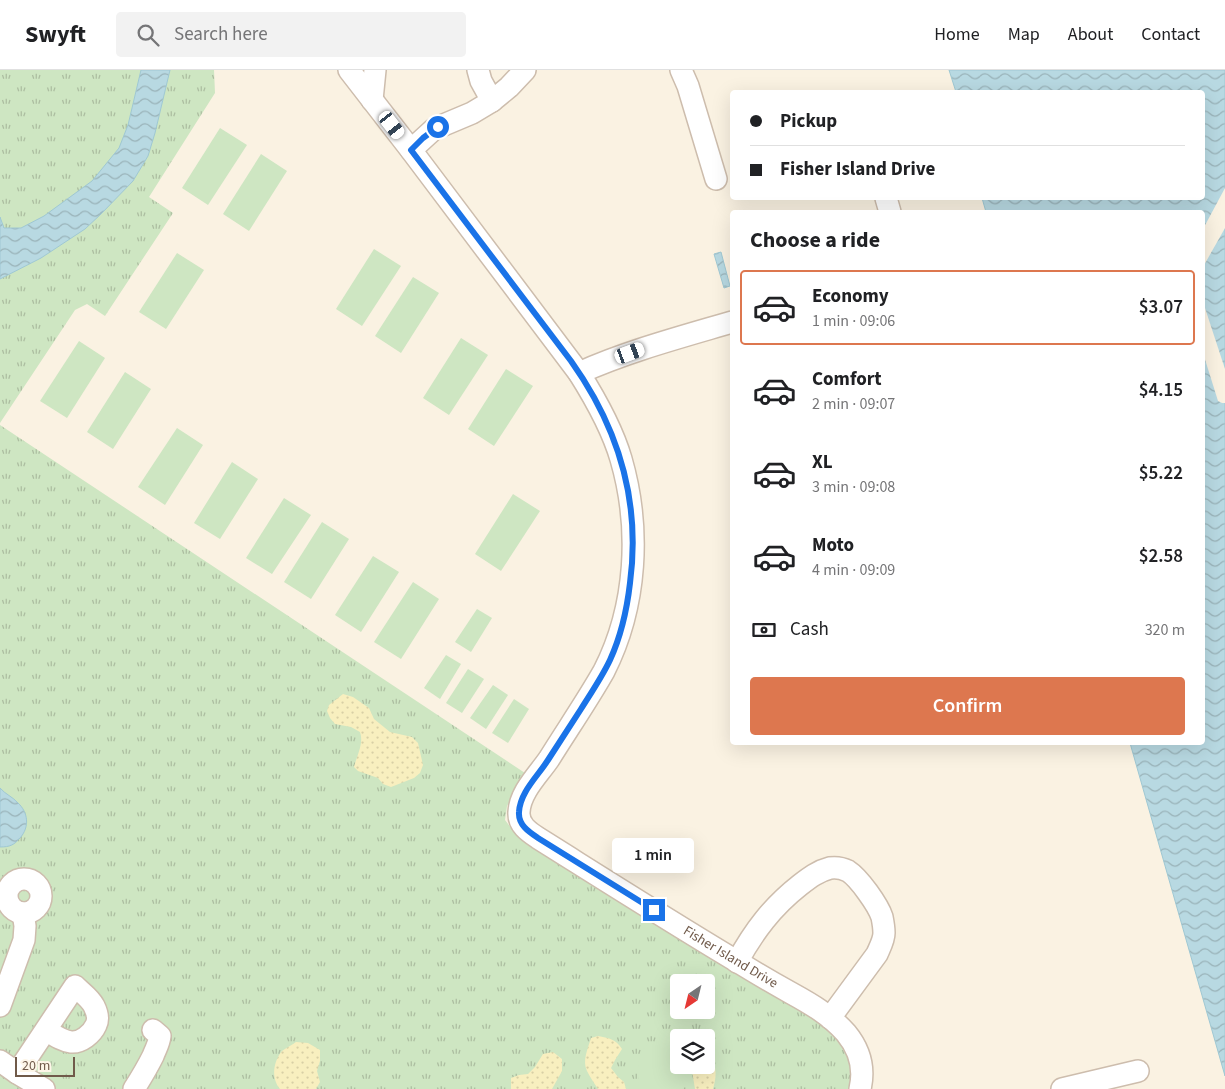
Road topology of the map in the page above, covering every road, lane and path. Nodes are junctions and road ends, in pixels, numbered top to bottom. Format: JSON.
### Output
{"nodes":[{"id":1,"x":349,"y":70,"type":"edge"},
{"id":2,"x":375,"y":70,"type":"edge"},
{"id":3,"x":478,"y":70,"type":"edge"},
{"id":4,"x":525,"y":70,"type":"edge"},
{"id":5,"x":681,"y":70,"type":"edge"},
{"id":6,"x":372,"y":100,"type":"junction"},
{"id":7,"x":492,"y":101,"type":"junction"},
{"id":8,"x":411,"y":150,"type":"junction"},
{"id":9,"x":716,"y":179,"type":"dead end"},
{"id":10,"x":730,"y":323,"type":"edge"},
{"id":11,"x":579,"y":373,"type":"junction"},
{"id":12,"x":23,"y":913,"type":"dead end"},
{"id":13,"x":737,"y":962,"type":"junction"},
{"id":14,"x":0,"y":1006,"type":"edge"},
{"id":15,"x":830,"y":1018,"type":"junction"},
{"id":16,"x":46,"y":1030,"type":"dead end"},
{"id":17,"x":153,"y":1030,"type":"dead end"},
{"id":18,"x":0,"y":1061,"type":"edge"},
{"id":19,"x":1138,"y":1071,"type":"dead end"},
{"id":20,"x":17,"y":1073,"type":"junction"},
{"id":21,"x":44,"y":1089,"type":"edge"},
{"id":22,"x":134,"y":1089,"type":"edge"},
{"id":23,"x":860,"y":1089,"type":"edge"},
{"id":24,"x":1062,"y":1089,"type":"edge"}],
"edges":[{"from":1,"to":6,"type":"street","name":"Fisher Island Drive"},
{"from":2,"to":6,"type":"street"},
{"from":3,"to":7,"type":"street"},
{"from":4,"to":7,"type":"street"},
{"from":5,"to":9,"type":"street"},
{"from":6,"to":8,"type":"street","name":"Fisher Island Drive"},
{"from":7,"to":8,"type":"street"},
{"from":8,"to":11,"type":"street","name":"Fisher Island Drive"},
{"from":10,"to":11,"type":"street"},
{"from":11,"to":13,"type":"street","name":"Fisher Island Drive"},
{"from":12,"to":14,"type":"street"},
{"from":13,"to":15,"type":"street","name":"Fisher Island Drive"},
{"from":13,"to":15,"type":"street"},
{"from":15,"to":23,"type":"street","name":"Fisher Island Drive"},
{"from":16,"to":20,"type":"street"},
{"from":17,"to":22,"type":"street"},
{"from":18,"to":20,"type":"street"},
{"from":19,"to":24,"type":"street"},
{"from":20,"to":21,"type":"street"}]}
